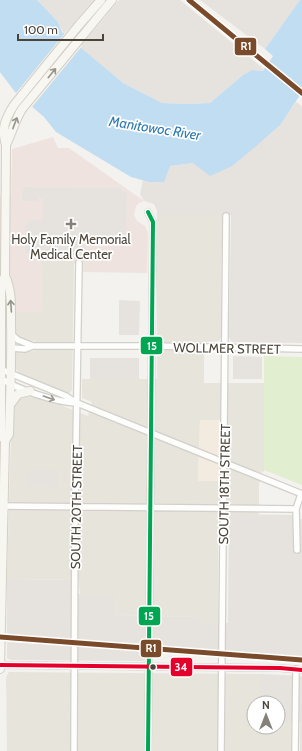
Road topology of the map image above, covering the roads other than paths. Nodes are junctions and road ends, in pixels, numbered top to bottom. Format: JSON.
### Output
{"nodes":[{"id":1,"x":101,"y":0,"type":"edge"},
{"id":2,"x":112,"y":0,"type":"edge"},
{"id":3,"x":6,"y":145,"type":"junction"},
{"id":4,"x":3,"y":190,"type":"edge"},
{"id":5,"x":148,"y":212,"type":"dead end"},
{"id":6,"x":226,"y":216,"type":"dead end"},
{"id":7,"x":79,"y":263,"type":"dead end"},
{"id":8,"x":5,"y":276,"type":"junction"},
{"id":9,"x":1,"y":332,"type":"edge"},
{"id":10,"x":12,"y":334,"type":"junction"},
{"id":11,"x":33,"y":346,"type":"junction"},
{"id":12,"x":77,"y":346,"type":"junction"},
{"id":13,"x":152,"y":346,"type":"junction"},
{"id":14,"x":11,"y":348,"type":"junction"},
{"id":15,"x":226,"y":348,"type":"junction"},
{"id":16,"x":302,"y":349,"type":"edge"},
{"id":17,"x":1,"y":374,"type":"edge"},
{"id":18,"x":11,"y":374,"type":"junction"},
{"id":19,"x":10,"y":384,"type":"junction"},
{"id":20,"x":30,"y":391,"type":"junction"},
{"id":21,"x":10,"y":404,"type":"junction"},
{"id":22,"x":77,"y":404,"type":"junction"},
{"id":23,"x":151,"y":433,"type":"junction"},
{"id":24,"x":5,"y":441,"type":"junction"},
{"id":25,"x":224,"y":463,"type":"junction"},
{"id":26,"x":301,"y":494,"type":"edge"},
{"id":27,"x":2,"y":506,"type":"edge"},
{"id":28,"x":75,"y":506,"type":"junction"},
{"id":29,"x":150,"y":507,"type":"junction"},
{"id":30,"x":223,"y":508,"type":"junction"},
{"id":31,"x":296,"y":509,"type":"junction"},
{"id":32,"x":297,"y":550,"type":"dead end"},
{"id":33,"x":0,"y":638,"type":"edge"},
{"id":34,"x":0,"y":665,"type":"edge"},
{"id":35,"x":74,"y":666,"type":"junction"},
{"id":36,"x":149,"y":667,"type":"junction"},
{"id":37,"x":222,"y":667,"type":"junction"},
{"id":38,"x":0,"y":669,"type":"edge"},
{"id":39,"x":299,"y":670,"type":"edge"},
{"id":40,"x":74,"y":751,"type":"edge"},
{"id":41,"x":148,"y":751,"type":"edge"},
{"id":42,"x":221,"y":751,"type":"edge"},
{"id":43,"x":296,"y":751,"type":"edge"}],
"edges":[{"from":1,"to":3,"type":"main road"},
{"from":3,"to":2,"type":"main road","one_way":true},
{"from":3,"to":4,"type":"main road"},
{"from":4,"to":8,"type":"main road"},
{"from":5,"to":13,"type":"street"},
{"from":6,"to":15,"type":"street","name":"SOUTH 18TH STREET"},
{"from":7,"to":12,"type":"street","name":"SOUTH 20TH STREET"},
{"from":8,"to":9,"type":"main road"},
{"from":10,"to":8,"type":"main road","one_way":true},
{"from":9,"to":14,"type":"main road"},
{"from":9,"to":17,"type":"main road"},
{"from":10,"to":11,"type":"street","name":"WOLLMER STREET"},
{"from":10,"to":14,"type":"main road"},
{"from":11,"to":12,"type":"street","name":"WOLLMER STREET"},
{"from":11,"to":14,"type":"street","name":"WOLLMER STREET"},
{"from":12,"to":13,"type":"street","name":"WOLLMER STREET"},
{"from":12,"to":22,"type":"street","name":"SOUTH 20TH STREET"},
{"from":13,"to":15,"type":"street","name":"WOLLMER STREET"},
{"from":13,"to":23,"type":"street"},
{"from":14,"to":18,"type":"main road"},
{"from":15,"to":16,"type":"street","name":"WOLLMER STREET"},
{"from":15,"to":25,"type":"street","name":"SOUTH 18TH STREET"},
{"from":17,"to":18,"type":"street"},
{"from":17,"to":19,"type":"street"},
{"from":17,"to":24,"type":"main road"},
{"from":18,"to":19,"type":"main road"},
{"from":18,"to":22,"type":"street"},
{"from":19,"to":20,"type":"street"},
{"from":19,"to":21,"type":"main road"},
{"from":20,"to":21,"type":"main road"},
{"from":20,"to":22,"type":"street","one_way":true},
{"from":21,"to":24,"type":"main road"},
{"from":22,"to":23,"type":"street"},
{"from":22,"to":28,"type":"street","name":"SOUTH 20TH STREET"},
{"from":23,"to":25,"type":"street"},
{"from":23,"to":29,"type":"street"},
{"from":24,"to":27,"type":"main road"},
{"from":25,"to":26,"type":"street"},
{"from":25,"to":30,"type":"street","name":"SOUTH 18TH STREET"},
{"from":26,"to":31,"type":"street"},
{"from":27,"to":28,"type":"street"},
{"from":27,"to":33,"type":"main road"},
{"from":28,"to":29,"type":"street"},
{"from":28,"to":35,"type":"street","name":"SOUTH 20TH STREET"},
{"from":29,"to":30,"type":"street"},
{"from":29,"to":36,"type":"street"},
{"from":30,"to":31,"type":"street"},
{"from":30,"to":37,"type":"street","name":"SOUTH 18TH STREET"},
{"from":31,"to":32,"type":"street"},
{"from":33,"to":34,"type":"main road"},
{"from":34,"to":35,"type":"street"},
{"from":34,"to":38,"type":"main road"},
{"from":35,"to":36,"type":"street"},
{"from":35,"to":40,"type":"street","name":"SOUTH 20TH STREET"},
{"from":36,"to":37,"type":"street"},
{"from":36,"to":41,"type":"street"},
{"from":37,"to":39,"type":"street"},
{"from":37,"to":42,"type":"street","name":"SOUTH 18TH STREET"},
{"from":39,"to":43,"type":"street"}]}
